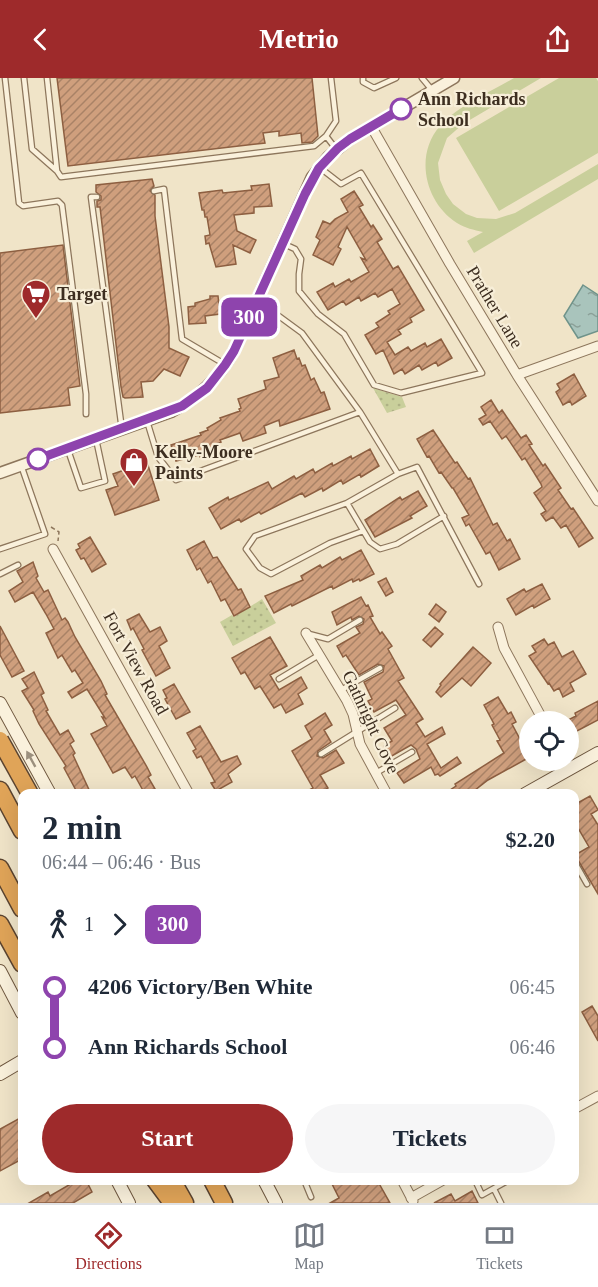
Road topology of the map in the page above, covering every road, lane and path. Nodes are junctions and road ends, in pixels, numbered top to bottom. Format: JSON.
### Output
{"nodes":[{"id":1,"x":5,"y":78,"type":"edge"},
{"id":2,"x":24,"y":78,"type":"edge"},
{"id":3,"x":47,"y":78,"type":"edge"},
{"id":4,"x":331,"y":78,"type":"edge"},
{"id":5,"x":363,"y":78,"type":"edge"},
{"id":6,"x":396,"y":78,"type":"edge"},
{"id":7,"x":422,"y":78,"type":"edge"},
{"id":8,"x":454,"y":78,"type":"edge"},
{"id":9,"x":433,"y":90,"type":"junction"},
{"id":10,"x":371,"y":126,"type":"junction"},
{"id":11,"x":326,"y":136,"type":"junction"},
{"id":12,"x":336,"y":150,"type":"junction"},
{"id":13,"x":319,"y":168,"type":"junction"},
{"id":14,"x":57,"y":171,"type":"junction"},
{"id":15,"x":154,"y":191,"type":"dead end"},
{"id":16,"x":97,"y":197,"type":"dead end"},
{"id":17,"x":282,"y":243,"type":"junction"},
{"id":18,"x":257,"y":300,"type":"junction"},
{"id":19,"x":598,"y":346,"type":"edge"},
{"id":20,"x":225,"y":365,"type":"junction"},
{"id":21,"x":517,"y":375,"type":"junction"},
{"id":22,"x":360,"y":412,"type":"junction"},
{"id":23,"x":86,"y":414,"type":"dead end"},
{"id":24,"x":147,"y":421,"type":"junction"},
{"id":25,"x":122,"y":430,"type":"junction"},
{"id":26,"x":96,"y":439,"type":"junction"},
{"id":27,"x":68,"y":449,"type":"junction"},
{"id":28,"x":21,"y":465,"type":"junction"},
{"id":29,"x":0,"y":473,"type":"edge"},
{"id":30,"x":398,"y":474,"type":"junction"},
{"id":31,"x":598,"y":501,"type":"edge"},
{"id":32,"x":347,"y":503,"type":"junction"},
{"id":33,"x":444,"y":516,"type":"junction"},
{"id":34,"x":42,"y":526,"type":"junction"},
{"id":35,"x":363,"y":531,"type":"junction"},
{"id":36,"x":0,"y":549,"type":"edge"},
{"id":37,"x":53,"y":549,"type":"joint"},
{"id":38,"x":18,"y":565,"type":"dead end"},
{"id":39,"x":0,"y":574,"type":"edge"},
{"id":40,"x":479,"y":584,"type":"dead end"},
{"id":41,"x":360,"y":620,"type":"dead end"},
{"id":42,"x":498,"y":627,"type":"dead end"},
{"id":43,"x":306,"y":633,"type":"joint"},
{"id":44,"x":319,"y":655,"type":"junction"},
{"id":45,"x":380,"y":668,"type":"dead end"},
{"id":46,"x":279,"y":679,"type":"dead end"},
{"id":47,"x":340,"y":690,"type":"junction"},
{"id":48,"x":0,"y":703,"type":"edge"},
{"id":49,"x":395,"y":708,"type":"dead end"},
{"id":50,"x":538,"y":711,"type":"edge"},
{"id":51,"x":12,"y":724,"type":"junction"},
{"id":52,"x":357,"y":731,"type":"junction"},
{"id":53,"x":0,"y":742,"type":"edge"},
{"id":54,"x":412,"y":752,"type":"dead end"},
{"id":55,"x":598,"y":753,"type":"edge"},
{"id":56,"x":321,"y":754,"type":"dead end"},
{"id":57,"x":579,"y":760,"type":"edge"},
{"id":58,"x":561,"y":771,"type":"edge"},
{"id":59,"x":376,"y":773,"type":"junction"},
{"id":60,"x":27,"y":789,"type":"edge"},
{"id":61,"x":47,"y":789,"type":"edge"},
{"id":62,"x":186,"y":789,"type":"edge"},
{"id":63,"x":384,"y":789,"type":"edge"},
{"id":64,"x":543,"y":789,"type":"edge"},
{"id":65,"x":0,"y":790,"type":"edge"},
{"id":66,"x":18,"y":824,"type":"edge"},
{"id":67,"x":0,"y":868,"type":"edge"},
{"id":68,"x":579,"y":870,"type":"edge"},
{"id":69,"x":587,"y":884,"type":"dead end"},
{"id":70,"x":18,"y":902,"type":"edge"},
{"id":71,"x":0,"y":924,"type":"edge"},
{"id":72,"x":18,"y":957,"type":"edge"},
{"id":73,"x":1,"y":977,"type":"edge"},
{"id":74,"x":18,"y":989,"type":"edge"},
{"id":75,"x":18,"y":1006,"type":"edge"},
{"id":76,"x":18,"y":1063,"type":"edge"},
{"id":77,"x":0,"y":1074,"type":"edge"},
{"id":78,"x":598,"y":1096,"type":"edge"},
{"id":79,"x":579,"y":1106,"type":"edge"},
{"id":80,"x":120,"y":1185,"type":"edge"},
{"id":81,"x":159,"y":1185,"type":"edge"},
{"id":82,"x":175,"y":1185,"type":"edge"},
{"id":83,"x":215,"y":1185,"type":"edge"},
{"id":84,"x":267,"y":1185,"type":"edge"},
{"id":85,"x":306,"y":1185,"type":"edge"},
{"id":86,"x":405,"y":1185,"type":"edge"},
{"id":87,"x":436,"y":1185,"type":"edge"},
{"id":88,"x":477,"y":1185,"type":"edge"},
{"id":89,"x":501,"y":1185,"type":"edge"},
{"id":90,"x":494,"y":1189,"type":"junction"},
{"id":91,"x":311,"y":1197,"type":"dead end"},
{"id":92,"x":413,"y":1200,"type":"edge"},
{"id":93,"x":129,"y":1203,"type":"edge"},
{"id":94,"x":172,"y":1203,"type":"edge"},
{"id":95,"x":184,"y":1203,"type":"edge"},
{"id":96,"x":224,"y":1203,"type":"edge"},
{"id":97,"x":276,"y":1203,"type":"edge"},
{"id":98,"x":501,"y":1203,"type":"edge"}],
"edges":[{"from":1,"to":23,"type":"lane"},
{"from":2,"to":14,"type":"lane"},
{"from":3,"to":14,"type":"lane"},
{"from":4,"to":11,"type":"lane"},
{"from":5,"to":6,"type":"lane"},
{"from":7,"to":9,"type":"lane"},
{"from":8,"to":9,"type":"street"},
{"from":9,"to":10,"type":"street"},
{"from":10,"to":12,"type":"street"},
{"from":10,"to":21,"type":"street","name":"Prather Lane"},
{"from":11,"to":12,"type":"lane"},
{"from":11,"to":14,"type":"lane"},
{"from":12,"to":13,"type":"street"},
{"from":13,"to":17,"type":"street"},
{"from":13,"to":17,"type":"lane"},
{"from":15,"to":20,"type":"lane"},
{"from":16,"to":25,"type":"lane"},
{"from":17,"to":18,"type":"street"},
{"from":18,"to":20,"type":"street"},
{"from":18,"to":22,"type":"lane"},
{"from":19,"to":21,"type":"street"},
{"from":20,"to":24,"type":"street"},
{"from":21,"to":31,"type":"street","name":"Prather Lane"},
{"from":22,"to":24,"type":"lane"},
{"from":22,"to":30,"type":"lane"},
{"from":24,"to":25,"type":"street"},
{"from":25,"to":26,"type":"street"},
{"from":26,"to":27,"type":"street"},
{"from":26,"to":27,"type":"lane"},
{"from":27,"to":28,"type":"street"},
{"from":28,"to":29,"type":"street"},
{"from":28,"to":34,"type":"lane"},
{"from":30,"to":32,"type":"lane"},
{"from":30,"to":33,"type":"lane"},
{"from":32,"to":35,"type":"lane"},
{"from":32,"to":35,"type":"lane"},
{"from":33,"to":35,"type":"lane"},
{"from":33,"to":40,"type":"lane"},
{"from":34,"to":36,"type":"lane"},
{"from":34,"to":37,"type":"path"},
{"from":37,"to":62,"type":"street","name":"Fort View Road"},
{"from":38,"to":39,"type":"lane"},
{"from":41,"to":43,"type":"lane"},
{"from":42,"to":50,"type":"street"},
{"from":43,"to":44,"type":"street","name":"Gathright Cove"},
{"from":44,"to":46,"type":"lane"},
{"from":44,"to":47,"type":"street","name":"Gathright Cove"},
{"from":45,"to":47,"type":"lane"},
{"from":47,"to":52,"type":"street","name":"Gathright Cove"},
{"from":48,"to":51,"type":"main road"},
{"from":49,"to":52,"type":"lane"},
{"from":51,"to":53,"type":"lane"},
{"from":61,"to":51,"type":"main road","one_way":true},
{"from":52,"to":56,"type":"lane"},
{"from":52,"to":59,"type":"street","name":"Gathright Cove"},
{"from":53,"to":60,"type":"highway","bridge":true},
{"from":54,"to":59,"type":"lane"},
{"from":55,"to":57,"type":"main road"},
{"from":58,"to":64,"type":"main road"},
{"from":59,"to":63,"type":"street","name":"Gathright Cove"},
{"from":65,"to":66,"type":"highway"},
{"from":67,"to":70,"type":"highway"},
{"from":68,"to":69,"type":"lane"},
{"from":71,"to":72,"type":"highway"},
{"from":73,"to":74,"type":"main road"},
{"from":73,"to":75,"type":"main road"},
{"from":76,"to":77,"type":"main road"},
{"from":78,"to":79,"type":"street"},
{"from":80,"to":93,"type":"main road"},
{"from":81,"to":94,"type":"highway"},
{"from":82,"to":95,"type":"highway"},
{"from":83,"to":96,"type":"highway"},
{"from":84,"to":97,"type":"main road"},
{"from":85,"to":91,"type":"lane"},
{"from":86,"to":92,"type":"street"},
{"from":87,"to":92,"type":"street"},
{"from":88,"to":90,"type":"lane"},
{"from":89,"to":90,"type":"lane"},
{"from":90,"to":98,"type":"lane"}]}
